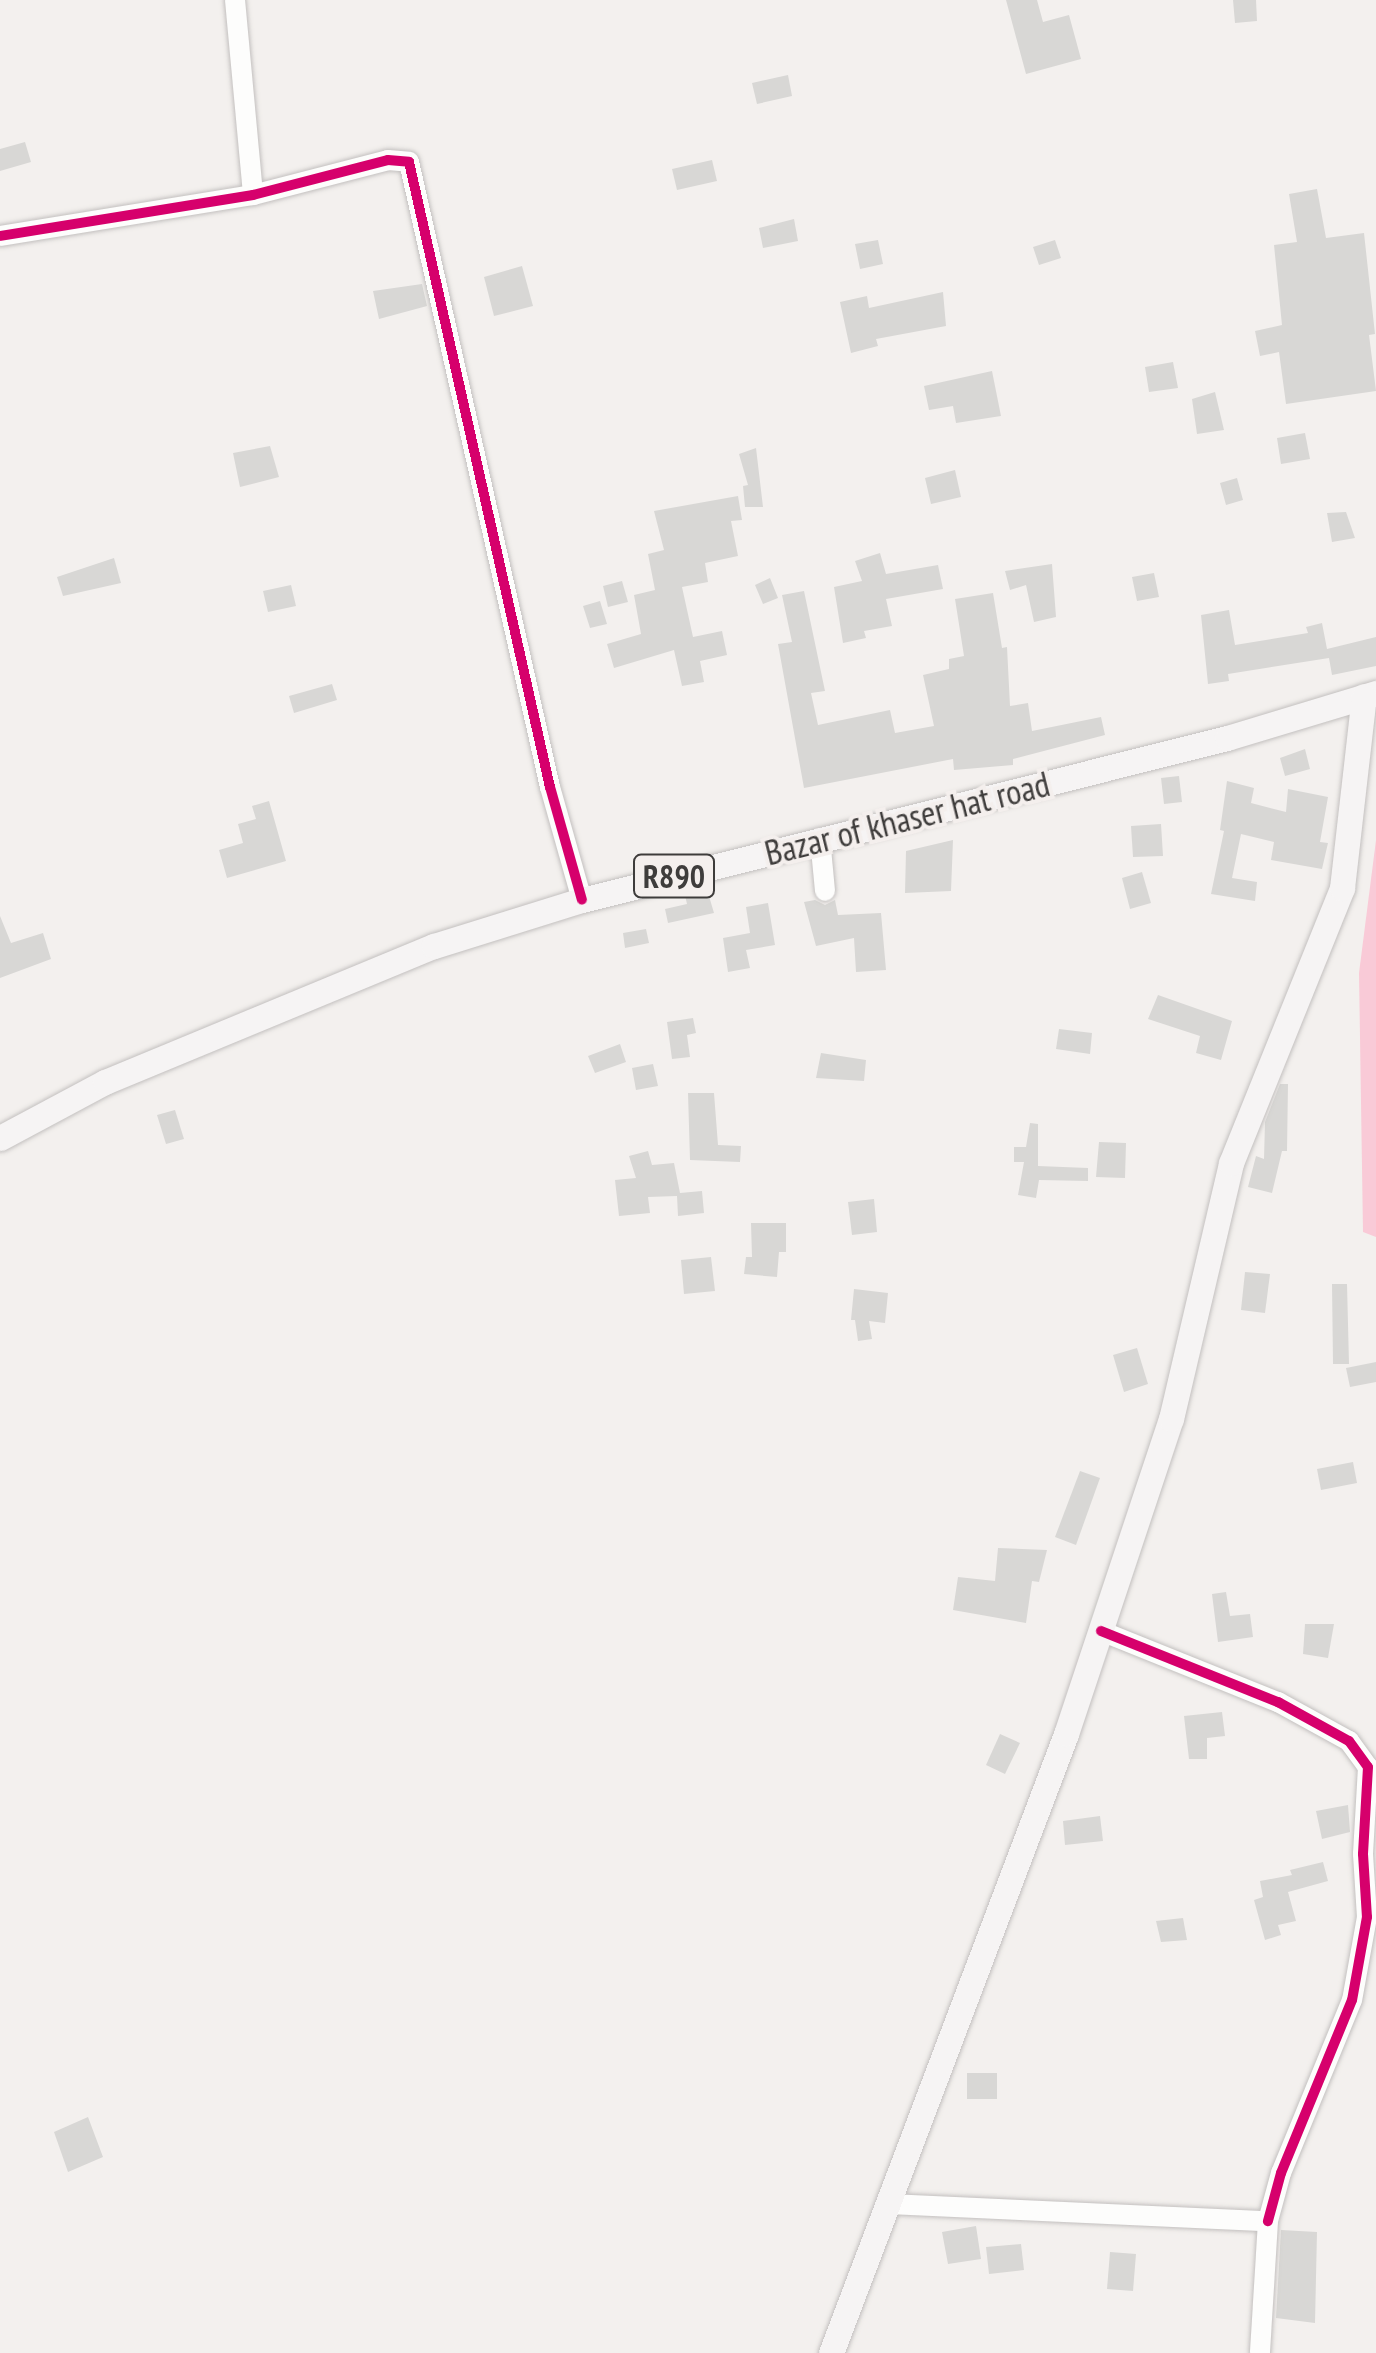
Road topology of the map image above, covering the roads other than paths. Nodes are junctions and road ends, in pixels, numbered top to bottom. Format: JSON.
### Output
{"nodes":[{"id":1,"x":234,"y":0,"type":"edge"},
{"id":2,"x":253,"y":195,"type":"junction"},
{"id":3,"x":0,"y":236,"type":"edge"},
{"id":4,"x":1370,"y":695,"type":"edge"},
{"id":5,"x":820,"y":838,"type":"junction"},
{"id":6,"x":826,"y":891,"type":"dead end"},
{"id":7,"x":582,"y":900,"type":"junction"},
{"id":8,"x":0,"y":1138,"type":"edge"},
{"id":9,"x":1101,"y":1631,"type":"junction"},
{"id":10,"x":888,"y":2204,"type":"junction"},
{"id":11,"x":1268,"y":2221,"type":"junction"},
{"id":12,"x":832,"y":2353,"type":"edge"},
{"id":13,"x":1260,"y":2353,"type":"edge"}],
"edges":[{"from":1,"to":2,"type":"street"},
{"from":2,"to":3,"type":"street"},
{"from":2,"to":7,"type":"street"},
{"from":4,"to":5,"type":"main road","name":"Bazar of khaser hat road","number":"R890"},
{"from":4,"to":9,"type":"main road"},
{"from":5,"to":6,"type":"street"},
{"from":5,"to":7,"type":"main road","name":"Bazar of khaser hat road","number":"R890"},
{"from":7,"to":8,"type":"main road","name":"Bazar of khaser hat road","number":"R890"},
{"from":9,"to":10,"type":"main road"},
{"from":9,"to":11,"type":"street"},
{"from":10,"to":11,"type":"street"},
{"from":10,"to":12,"type":"main road"},
{"from":11,"to":13,"type":"street"}]}
